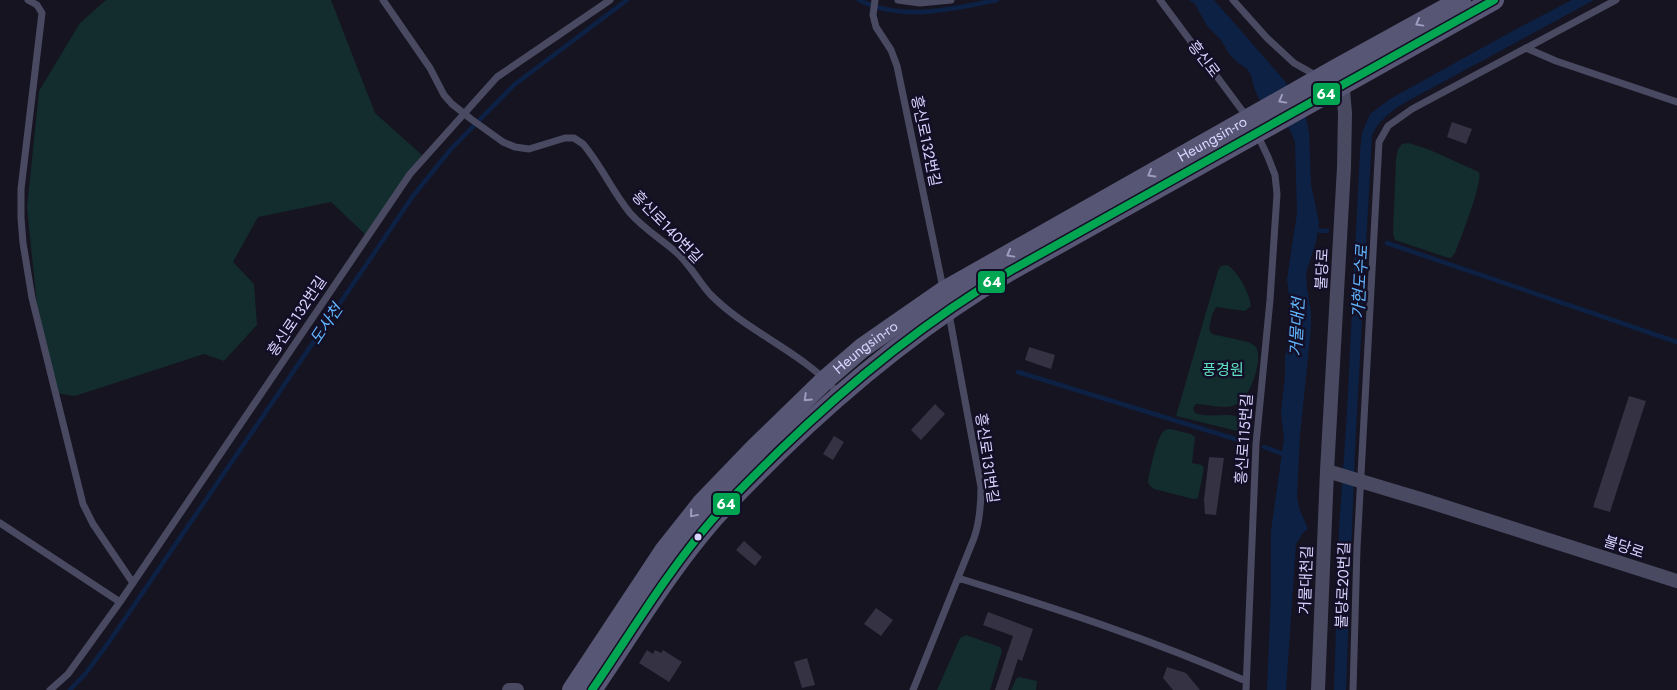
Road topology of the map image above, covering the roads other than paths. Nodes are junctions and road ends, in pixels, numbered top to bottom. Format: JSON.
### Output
{"nodes":[{"id":1,"x":28,"y":0,"type":"edge"},
{"id":2,"x":383,"y":0,"type":"edge"},
{"id":3,"x":610,"y":0,"type":"edge"},
{"id":4,"x":875,"y":0,"type":"edge"},
{"id":5,"x":898,"y":0,"type":"edge"},
{"id":6,"x":951,"y":0,"type":"edge"},
{"id":7,"x":1160,"y":0,"type":"edge"},
{"id":8,"x":1233,"y":0,"type":"edge"},
{"id":9,"x":1461,"y":0,"type":"edge"},
{"id":10,"x":1494,"y":0,"type":"edge"},
{"id":11,"x":1616,"y":0,"type":"edge"},
{"id":12,"x":1526,"y":48,"type":"junction"},
{"id":13,"x":1325,"y":83,"type":"junction"},
{"id":14,"x":1677,"y":102,"type":"edge"},
{"id":15,"x":468,"y":116,"type":"junction"},
{"id":16,"x":1256,"y":125,"type":"junction"},
{"id":17,"x":946,"y":300,"type":"junction"},
{"id":18,"x":826,"y":379,"type":"junction"},
{"id":19,"x":840,"y":395,"type":"junction"},
{"id":20,"x":1327,"y":471,"type":"junction"},
{"id":21,"x":1362,"y":481,"type":"junction"},
{"id":22,"x":0,"y":523,"type":"edge"},
{"id":23,"x":958,"y":578,"type":"junction"},
{"id":24,"x":1677,"y":581,"type":"edge"},
{"id":25,"x":133,"y":583,"type":"junction"},
{"id":26,"x":120,"y":602,"type":"junction"},
{"id":27,"x":1246,"y":681,"type":"junction"},
{"id":28,"x":50,"y":690,"type":"edge"},
{"id":29,"x":509,"y":690,"type":"edge"},
{"id":30,"x":517,"y":690,"type":"edge"},
{"id":31,"x":572,"y":690,"type":"edge"},
{"id":32,"x":592,"y":690,"type":"edge"},
{"id":33,"x":913,"y":690,"type":"edge"},
{"id":34,"x":1246,"y":690,"type":"edge"},
{"id":35,"x":1318,"y":690,"type":"edge"},
{"id":36,"x":1353,"y":690,"type":"edge"}],
"edges":[{"from":1,"to":25,"type":"lane"},
{"from":2,"to":15,"type":"lane","name":"흥신로140번길"},
{"from":3,"to":15,"type":"lane","name":"흥신로132번길"},
{"from":4,"to":17,"type":"lane","name":"흥신로132번길"},
{"from":5,"to":6,"type":"lane"},
{"from":7,"to":16,"type":"lane","name":"흥신로"},
{"from":8,"to":13,"type":"lane"},
{"from":9,"to":13,"type":"main road","one_way":true},
{"from":10,"to":13,"type":"main road"},
{"from":11,"to":12,"type":"lane","name":"불당로20번길"},
{"from":12,"to":14,"type":"lane"},
{"from":12,"to":21,"type":"lane","name":"불당로20번길"},
{"from":13,"to":16,"type":"main road"},
{"from":13,"to":20,"type":"street","name":"불당로"},
{"from":15,"to":18,"type":"lane","name":"흥신로140번길"},
{"from":15,"to":25,"type":"lane","name":"흥신로132번길"},
{"from":16,"to":17,"type":"main road","name":"Heungsin-ro"},
{"from":16,"to":27,"type":"lane","name":"흥신로115번길"},
{"from":17,"to":18,"type":"main road","name":"Heungsin-ro"},
{"from":17,"to":19,"type":"main road","name":"Heungsin-ro"},
{"from":17,"to":23,"type":"lane","name":"흥신로131번길"},
{"from":18,"to":19,"type":"lane","name":"흥신로140번길"},
{"from":18,"to":31,"type":"main road","name":"Heungsin-ro","one_way":true},
{"from":19,"to":32,"type":"main road","name":"Heungsin-ro"},
{"from":20,"to":21,"type":"street","name":"불당로"},
{"from":20,"to":35,"type":"street","name":"거물대천길"},
{"from":21,"to":24,"type":"street","name":"불당로"},
{"from":21,"to":36,"type":"lane","name":"불당로20번길"},
{"from":22,"to":26,"type":"lane"},
{"from":23,"to":27,"type":"lane"},
{"from":23,"to":33,"type":"lane","name":"흥신로131번길"},
{"from":25,"to":26,"type":"lane","name":"흥신로132번길"},
{"from":26,"to":28,"type":"lane","name":"흥신로132번길"},
{"from":27,"to":34,"type":"lane","name":"흥신로115번길"},
{"from":29,"to":30,"type":"street"}]}
